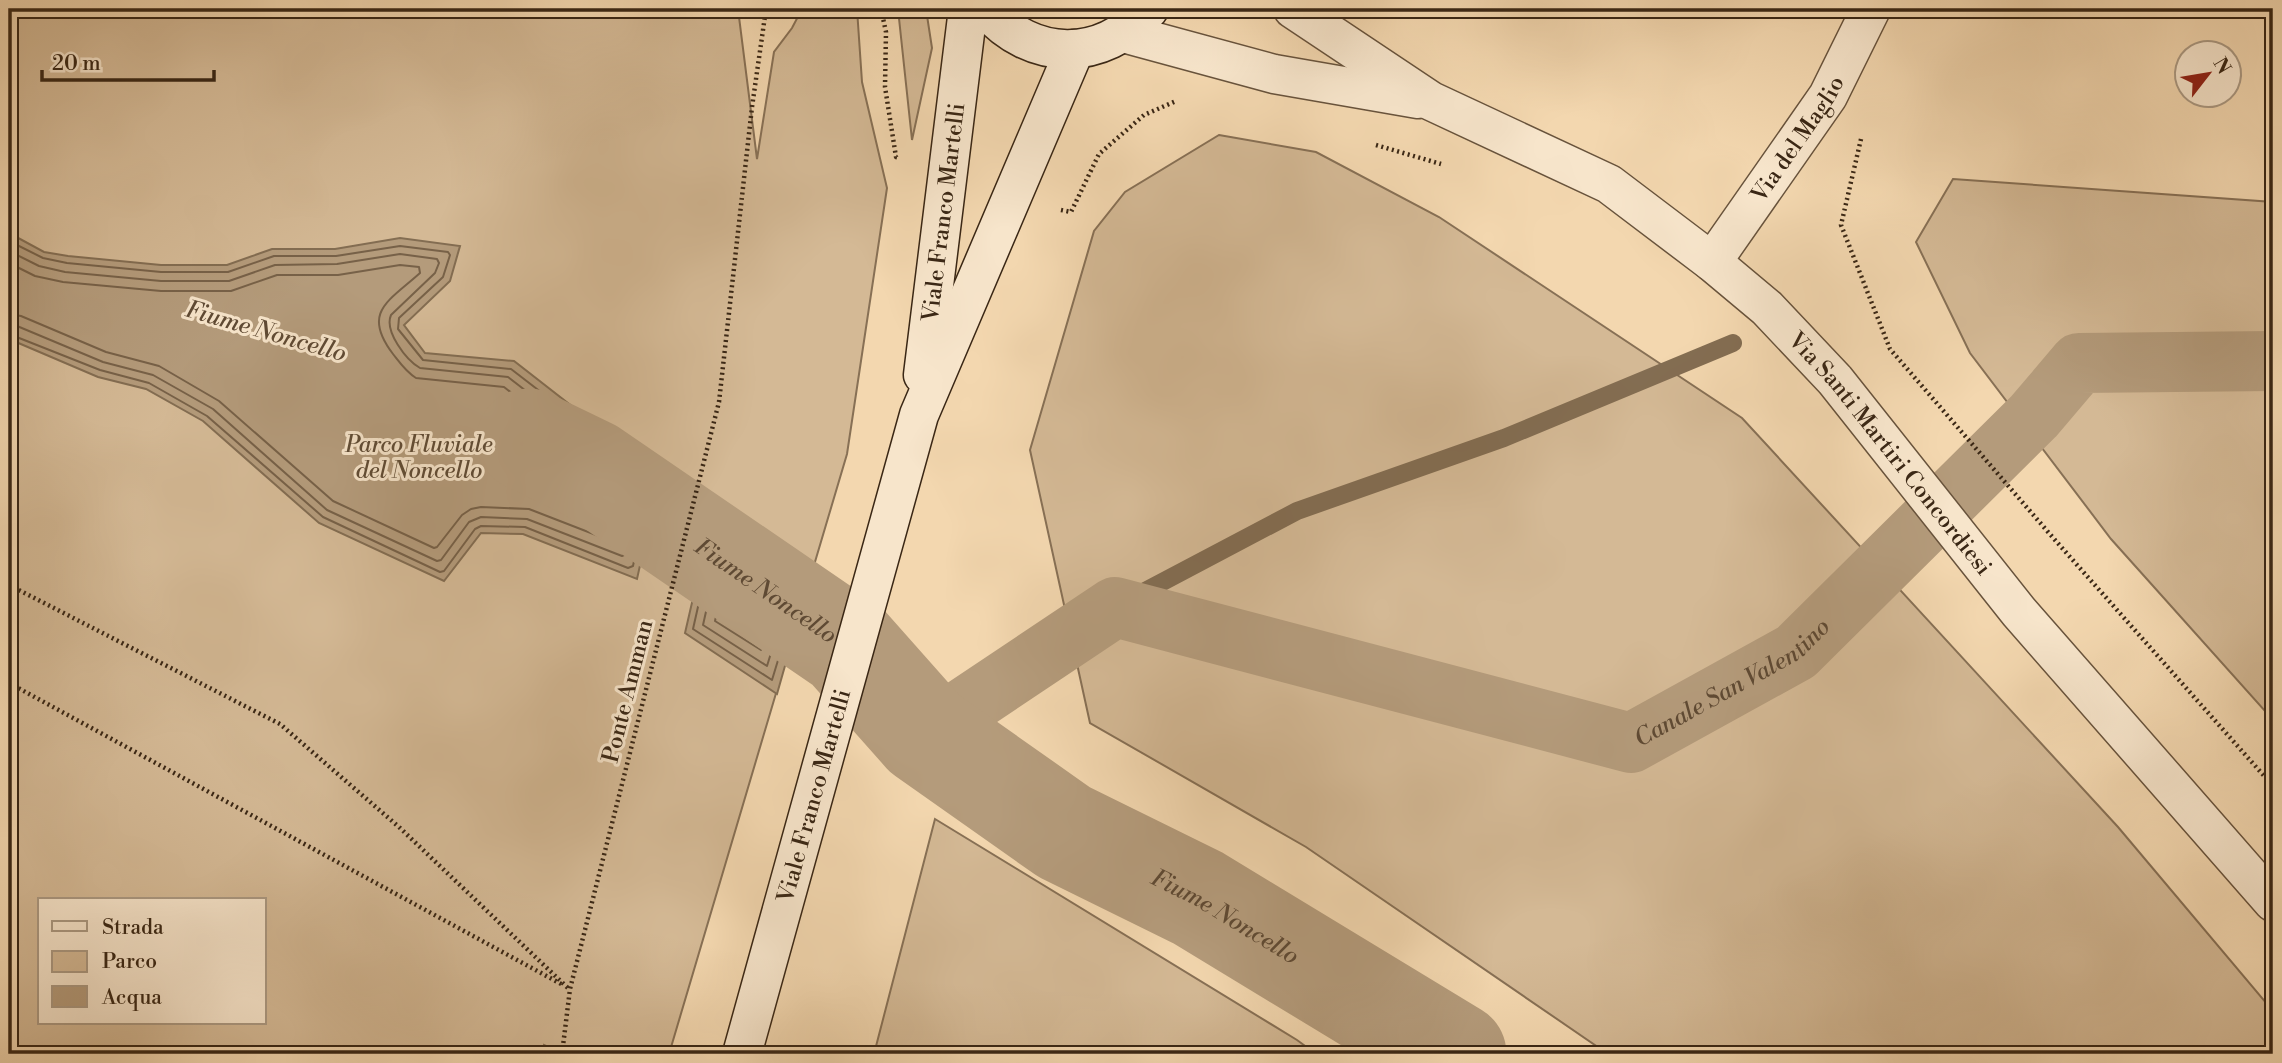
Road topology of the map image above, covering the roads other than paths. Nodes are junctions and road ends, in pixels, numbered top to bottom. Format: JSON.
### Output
{"nodes":[{"id":1,"x":968,"y":9,"type":"edge"},
{"id":2,"x":986,"y":9,"type":"edge"},
{"id":3,"x":1293,"y":9,"type":"edge"},
{"id":4,"x":1871,"y":9,"type":"edge"},
{"id":5,"x":1136,"y":21,"type":"edge"},
{"id":6,"x":1075,"y":49,"type":"junction"},
{"id":7,"x":1431,"y":102,"type":"junction"},
{"id":8,"x":1712,"y":261,"type":"junction"},
{"id":9,"x":919,"y":415,"type":"junction"},
{"id":10,"x":2273,"y":902,"type":"edge"},
{"id":11,"x":742,"y":1054,"type":"edge"}],
"edges":[{"from":1,"to":9,"type":"street","name":"Viale Franco Martelli"},
{"from":2,"to":6,"type":"street"},
{"from":3,"to":7,"type":"street","name":"Via Santi Martiri Concordiesi"},
{"from":4,"to":8,"type":"street","name":"Via del Maglio"},
{"from":5,"to":6,"type":"street"},
{"from":5,"to":7,"type":"street","name":"Via Santi Martiri Concordiesi"},
{"from":6,"to":9,"type":"street","name":"Viale Franco Martelli"},
{"from":7,"to":8,"type":"street","name":"Via Santi Martiri Concordiesi"},
{"from":8,"to":10,"type":"street","name":"Via Santi Martiri Concordiesi"},
{"from":9,"to":11,"type":"street","name":"Viale Franco Martelli"}]}
